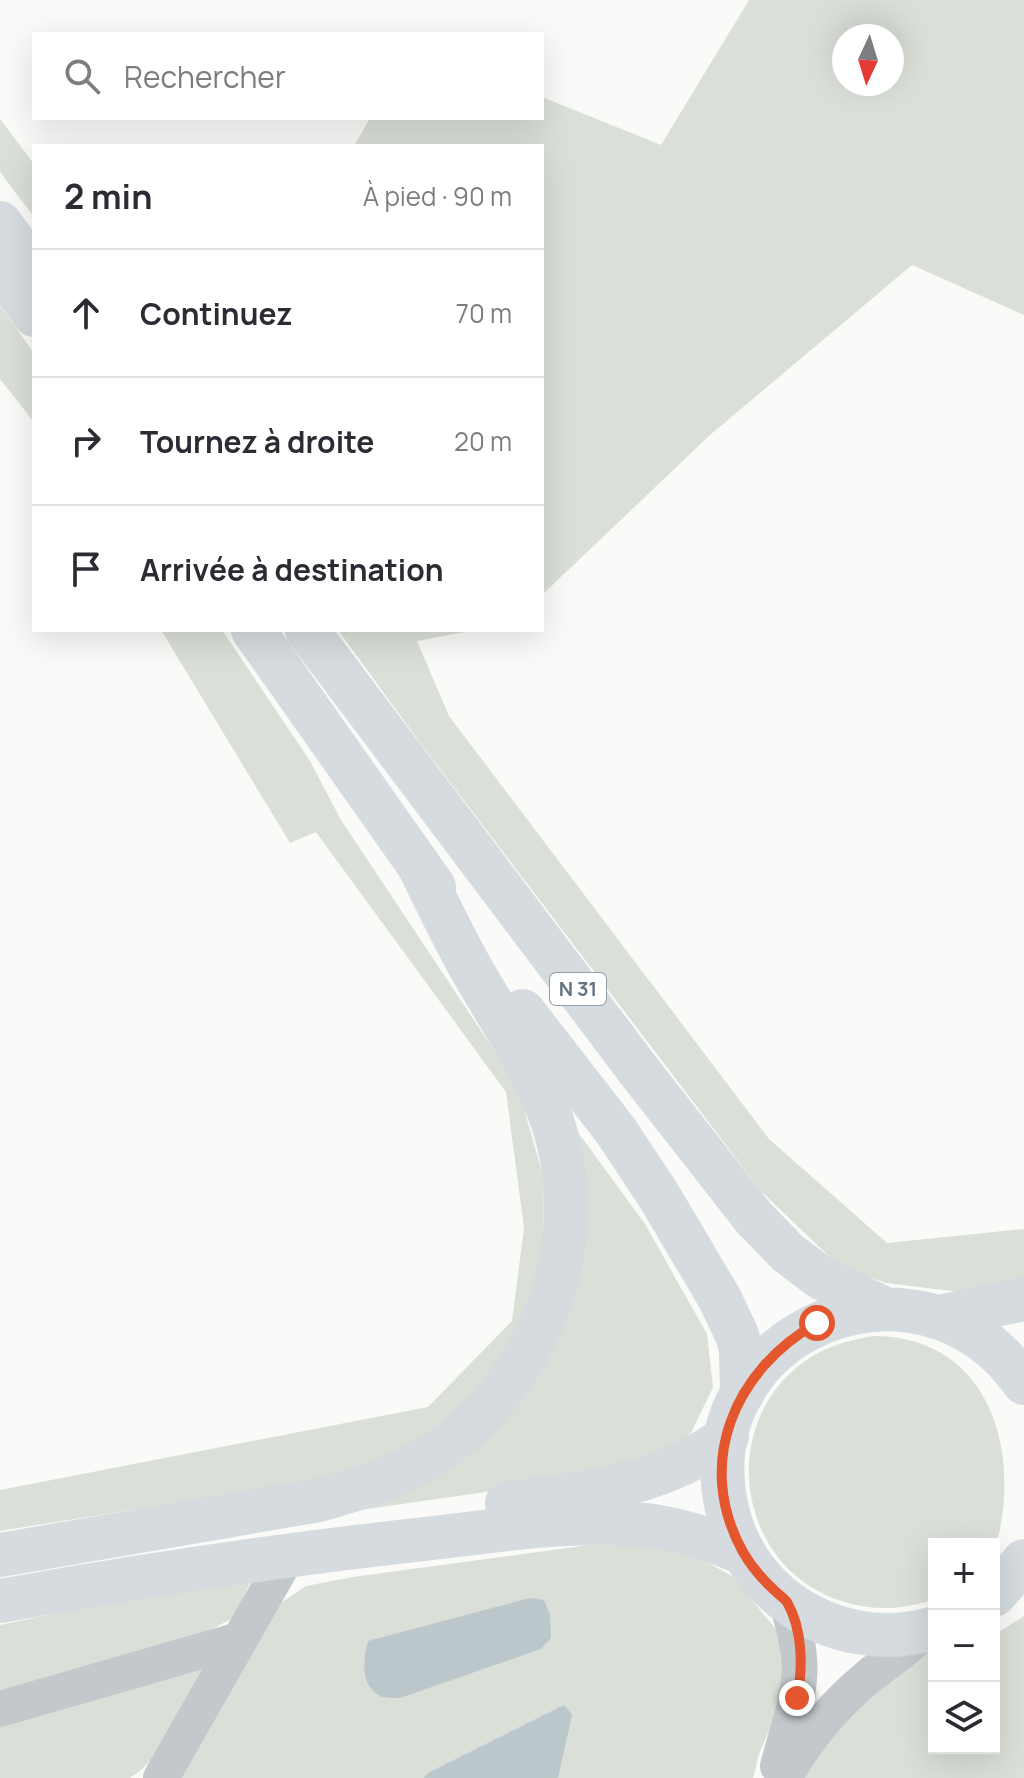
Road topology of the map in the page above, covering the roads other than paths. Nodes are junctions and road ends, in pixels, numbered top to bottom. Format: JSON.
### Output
{"nodes":[{"id":1,"x":0,"y":223,"type":"edge"},
{"id":2,"x":32,"y":266,"type":"edge"},
{"id":3,"x":0,"y":267,"type":"edge"},
{"id":4,"x":32,"y":312,"type":"edge"},
{"id":5,"x":254,"y":632,"type":"edge"},
{"id":6,"x":309,"y":632,"type":"edge"},
{"id":7,"x":418,"y":864,"type":"junction"},
{"id":8,"x":1024,"y":1299,"type":"edge"},
{"id":9,"x":885,"y":1309,"type":"junction"},
{"id":10,"x":939,"y":1317,"type":"junction"},
{"id":11,"x":1021,"y":1376,"type":"edge"},
{"id":12,"x":742,"y":1394,"type":"junction"},
{"id":13,"x":727,"y":1436,"type":"junction"},
{"id":14,"x":67,"y":1545,"type":"junction"},
{"id":15,"x":744,"y":1553,"type":"junction"},
{"id":16,"x":0,"y":1555,"type":"edge"},
{"id":17,"x":288,"y":1555,"type":"junction"},
{"id":18,"x":1024,"y":1561,"type":"edge"},
{"id":19,"x":1000,"y":1591,"type":"edge"},
{"id":20,"x":1024,"y":1594,"type":"edge"},
{"id":21,"x":1000,"y":1597,"type":"edge"},
{"id":22,"x":0,"y":1601,"type":"edge"},
{"id":23,"x":786,"y":1601,"type":"junction"},
{"id":24,"x":928,"y":1629,"type":"edge"},
{"id":25,"x":928,"y":1631,"type":"edge"},
{"id":26,"x":239,"y":1640,"type":"junction"},
{"id":27,"x":0,"y":1709,"type":"edge"},
{"id":28,"x":161,"y":1778,"type":"edge"},
{"id":29,"x":774,"y":1778,"type":"edge"},
{"id":30,"x":784,"y":1778,"type":"edge"}],
"edges":[{"from":1,"to":2,"type":"main road"},
{"from":3,"to":4,"type":"main road"},
{"from":5,"to":7,"type":"main road","number":"N 31"},
{"from":6,"to":9,"type":"main road","number":"N 31"},
{"from":7,"to":12,"type":"main road","number":"N 31"},
{"from":7,"to":14,"type":"main road"},
{"from":8,"to":10,"type":"main road"},
{"from":9,"to":10,"type":"main road"},
{"from":9,"to":12,"type":"main road"},
{"from":10,"to":11,"type":"main road"},
{"from":12,"to":13,"type":"main road"},
{"from":13,"to":14,"type":"main road"},
{"from":13,"to":15,"type":"main road"},
{"from":14,"to":16,"type":"main road"},
{"from":15,"to":17,"type":"main road"},
{"from":15,"to":23,"type":"main road"},
{"from":17,"to":22,"type":"main road"},
{"from":17,"to":26,"type":"street"},
{"from":18,"to":19,"type":"main road"},
{"from":20,"to":21,"type":"main road"},
{"from":23,"to":24,"type":"main road"},
{"from":23,"to":29,"type":"street"},
{"from":25,"to":30,"type":"street"},
{"from":26,"to":27,"type":"street"},
{"from":26,"to":28,"type":"street"}]}
